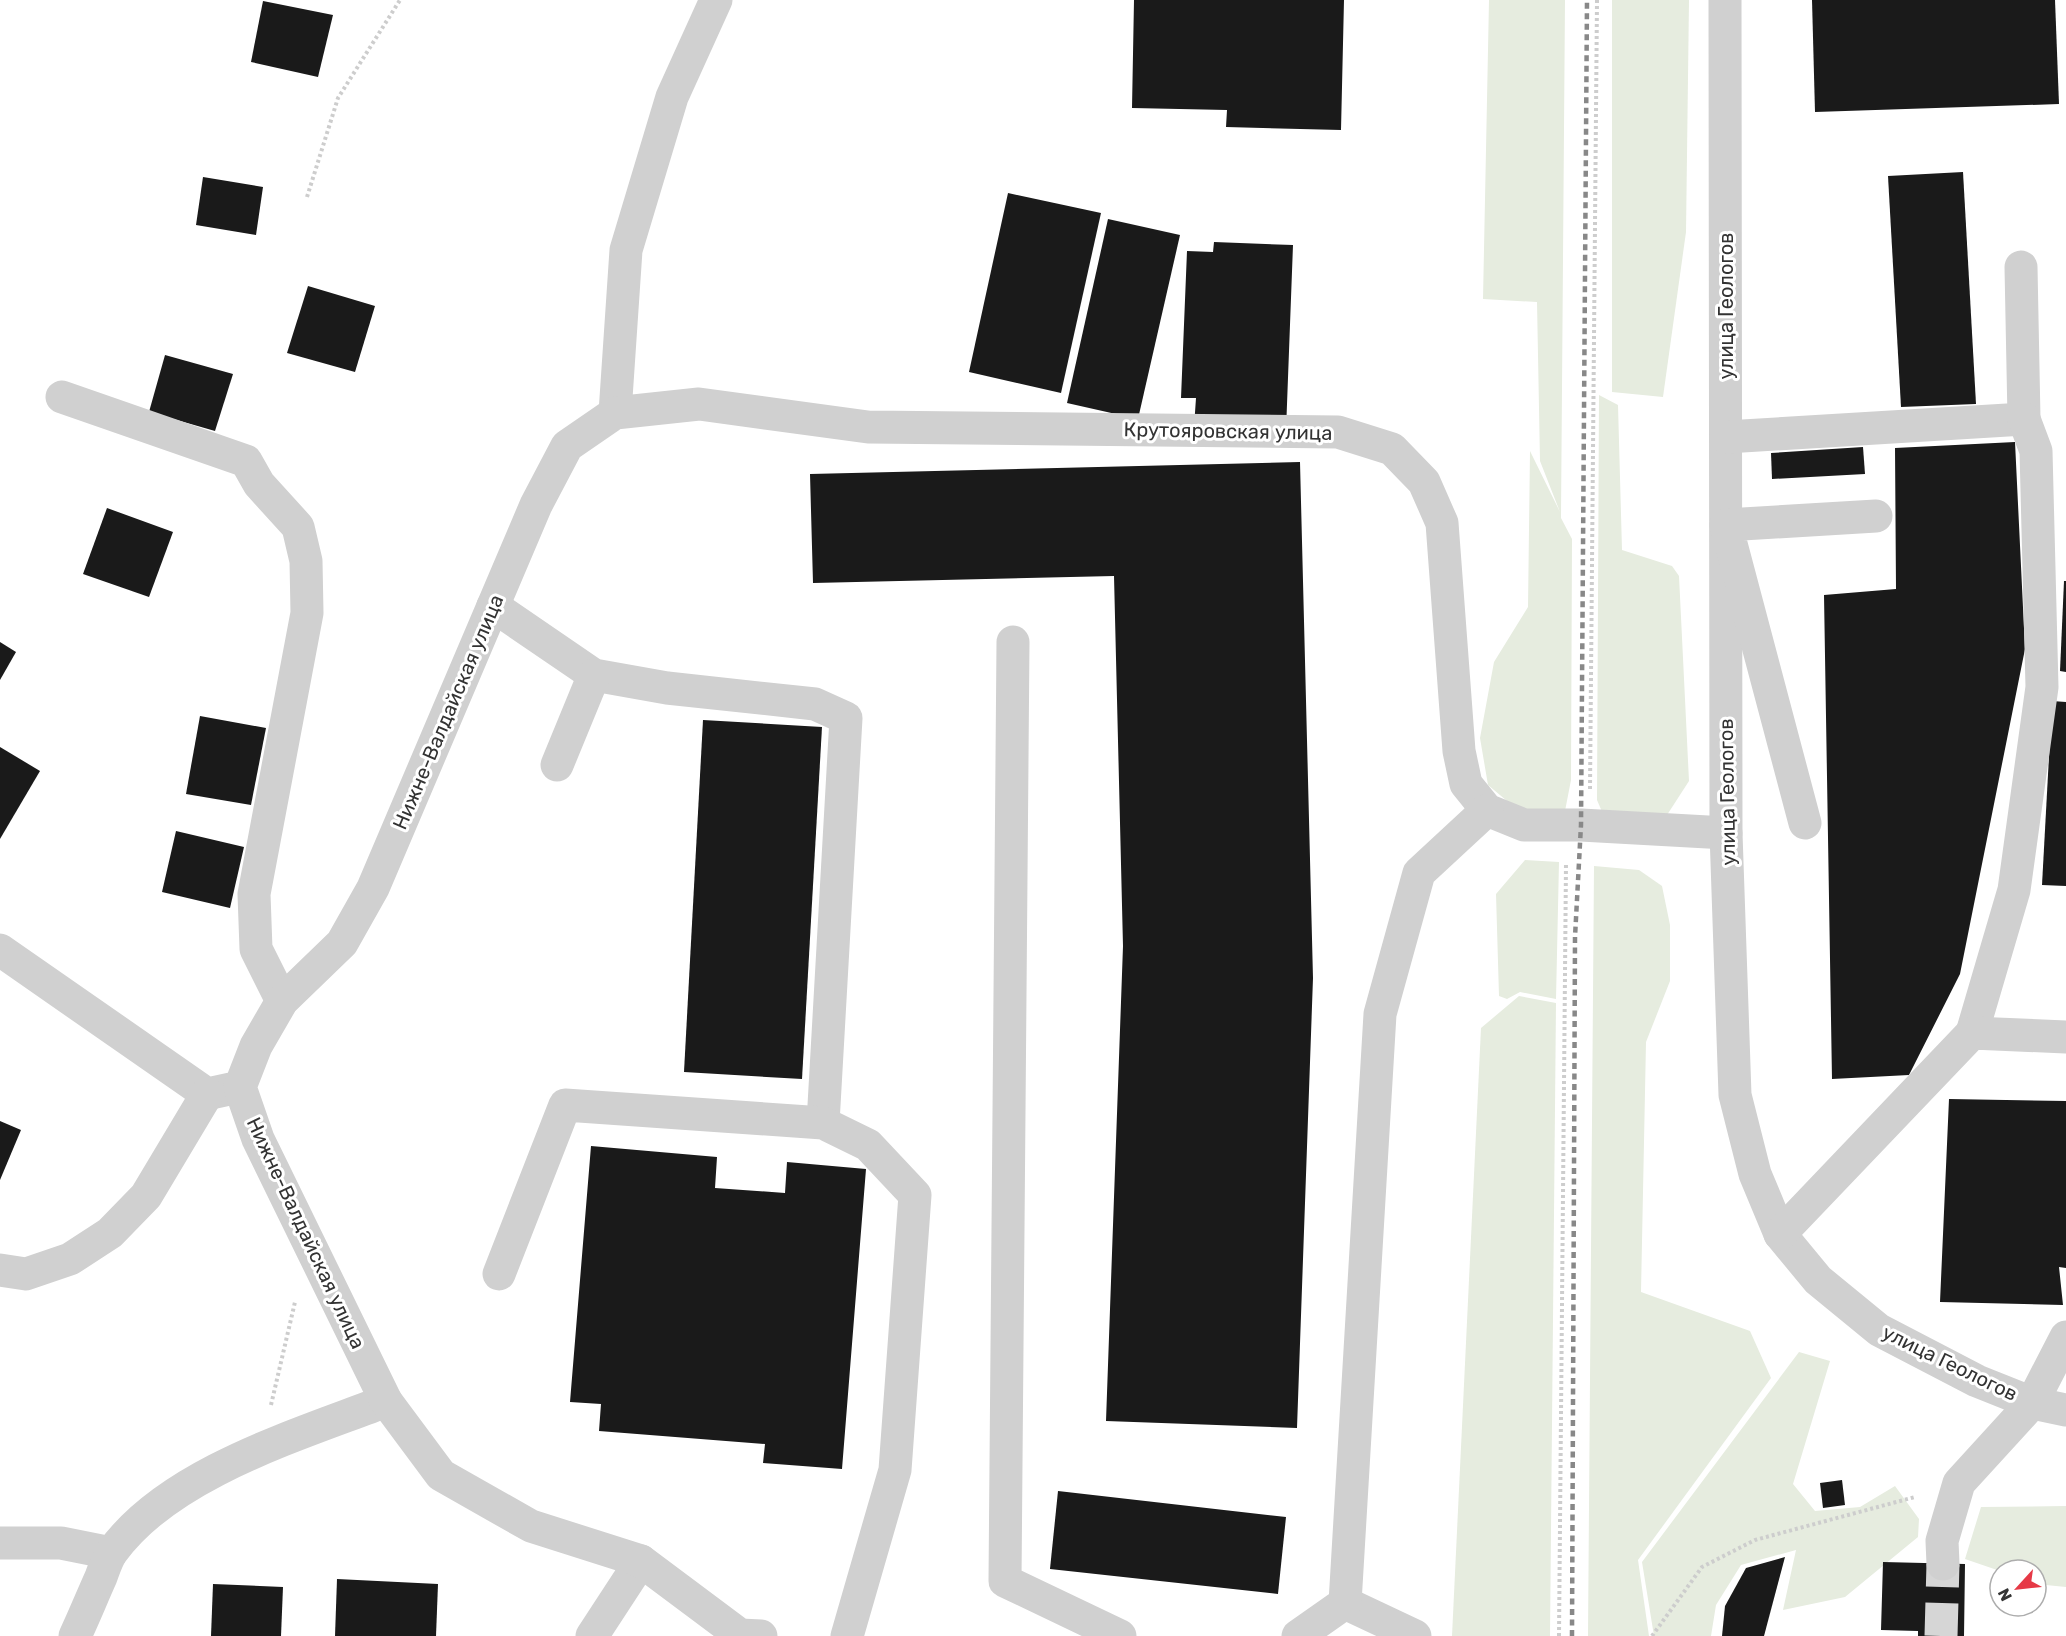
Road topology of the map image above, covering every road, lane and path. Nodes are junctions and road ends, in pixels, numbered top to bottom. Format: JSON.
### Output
{"nodes":[{"id":1,"x":400,"y":0,"type":"edge"},
{"id":2,"x":716,"y":0,"type":"edge"},
{"id":3,"x":1596,"y":0,"type":"edge"},
{"id":4,"x":1725,"y":0,"type":"edge"},
{"id":5,"x":307,"y":197,"type":"dead end"},
{"id":6,"x":2021,"y":267,"type":"dead end"},
{"id":7,"x":62,"y":397,"type":"dead end"},
{"id":8,"x":615,"y":413,"type":"junction"},
{"id":9,"x":2024,"y":419,"type":"junction"},
{"id":10,"x":1726,"y":437,"type":"junction"},
{"id":11,"x":1876,"y":516,"type":"dead end"},
{"id":12,"x":1726,"y":525,"type":"junction"},
{"id":13,"x":493,"y":606,"type":"junction"},
{"id":14,"x":1013,"y":642,"type":"dead end"},
{"id":15,"x":594,"y":675,"type":"junction"},
{"id":16,"x":2054,"y":688,"type":"edge"},
{"id":17,"x":557,"y":765,"type":"dead end"},
{"id":18,"x":1487,"y":810,"type":"junction"},
{"id":19,"x":1805,"y":823,"type":"dead end"},
{"id":20,"x":1578,"y":825,"type":"junction"},
{"id":21,"x":1726,"y":833,"type":"junction"},
{"id":22,"x":0,"y":950,"type":"edge"},
{"id":23,"x":282,"y":1001,"type":"junction"},
{"id":24,"x":1972,"y":1033,"type":"junction"},
{"id":25,"x":2066,"y":1037,"type":"edge"},
{"id":26,"x":240,"y":1087,"type":"junction"},
{"id":27,"x":207,"y":1094,"type":"junction"},
{"id":28,"x":824,"y":1123,"type":"junction"},
{"id":29,"x":1780,"y":1234,"type":"junction"},
{"id":30,"x":308,"y":1246,"type":"junction"},
{"id":31,"x":0,"y":1270,"type":"edge"},
{"id":32,"x":499,"y":1274,"type":"dead end"},
{"id":33,"x":2066,"y":1337,"type":"edge"},
{"id":34,"x":386,"y":1401,"type":"junction"},
{"id":35,"x":2032,"y":1403,"type":"junction"},
{"id":36,"x":2066,"y":1410,"type":"edge"},
{"id":37,"x":260,"y":1450,"type":"junction"},
{"id":38,"x":1892,"y":1504,"type":"dead end"},
{"id":39,"x":0,"y":1543,"type":"edge"},
{"id":40,"x":111,"y":1554,"type":"junction"},
{"id":41,"x":641,"y":1561,"type":"junction"},
{"id":42,"x":1942,"y":1563,"type":"tunnel mouth"},
{"id":43,"x":1345,"y":1603,"type":"junction"},
{"id":44,"x":75,"y":1636,"type":"edge"},
{"id":45,"x":592,"y":1636,"type":"edge"},
{"id":46,"x":747,"y":1636,"type":"edge"},
{"id":47,"x":847,"y":1636,"type":"edge"},
{"id":48,"x":1120,"y":1636,"type":"edge"},
{"id":49,"x":1298,"y":1636,"type":"edge"},
{"id":50,"x":1415,"y":1636,"type":"edge"},
{"id":51,"x":1559,"y":1636,"type":"edge"},
{"id":52,"x":1652,"y":1636,"type":"edge"}],
"edges":[{"from":1,"to":5,"type":"path"},
{"from":2,"to":8,"type":"street"},
{"from":3,"to":20,"type":"path"},
{"from":4,"to":10,"type":"street","name":"улица Геологов"},
{"from":6,"to":9,"type":"street"},
{"from":7,"to":23,"type":"street"},
{"from":8,"to":13,"type":"street","name":"Нижне-Валдайская улица"},
{"from":8,"to":18,"type":"street","name":"Крутояровская улица"},
{"from":9,"to":10,"type":"street"},
{"from":9,"to":16,"type":"street"},
{"from":10,"to":12,"type":"street","name":"улица Геологов"},
{"from":11,"to":12,"type":"street"},
{"from":12,"to":19,"type":"street"},
{"from":12,"to":21,"type":"street","name":"улица Геологов"},
{"from":13,"to":15,"type":"street"},
{"from":13,"to":23,"type":"street","name":"Нижне-Валдайская улица"},
{"from":14,"to":48,"type":"street"},
{"from":15,"to":17,"type":"street"},
{"from":15,"to":28,"type":"street"},
{"from":16,"to":24,"type":"street"},
{"from":18,"to":20,"type":"street","name":"Крутояровская улица"},
{"from":18,"to":43,"type":"street"},
{"from":20,"to":21,"type":"street","name":"Крутояровская улица"},
{"from":20,"to":51,"type":"path"},
{"from":21,"to":29,"type":"street","name":"улица Геологов"},
{"from":22,"to":27,"type":"street"},
{"from":23,"to":26,"type":"street","name":"Нижне-Валдайская улица"},
{"from":24,"to":25,"type":"street"},
{"from":24,"to":29,"type":"street"},
{"from":26,"to":27,"type":"street"},
{"from":26,"to":30,"type":"street","name":"Нижне-Валдайская улица"},
{"from":27,"to":31,"type":"street"},
{"from":28,"to":32,"type":"street"},
{"from":28,"to":47,"type":"street"},
{"from":29,"to":35,"type":"street","name":"улица Геологов"},
{"from":30,"to":34,"type":"street","name":"Нижне-Валдайская улица"},
{"from":30,"to":37,"type":"path"},
{"from":33,"to":35,"type":"street"},
{"from":34,"to":37,"type":"street"},
{"from":34,"to":41,"type":"street","name":"Нижне-Валдайская улица"},
{"from":35,"to":36,"type":"street","name":"улица Геологов"},
{"from":35,"to":42,"type":"street"},
{"from":37,"to":40,"type":"street"},
{"from":38,"to":52,"type":"path"},
{"from":39,"to":40,"type":"street"},
{"from":40,"to":44,"type":"street"},
{"from":41,"to":45,"type":"street"},
{"from":41,"to":46,"type":"street","name":"Нижне-Валдайская улица"},
{"from":43,"to":49,"type":"street"},
{"from":43,"to":50,"type":"street"}]}
